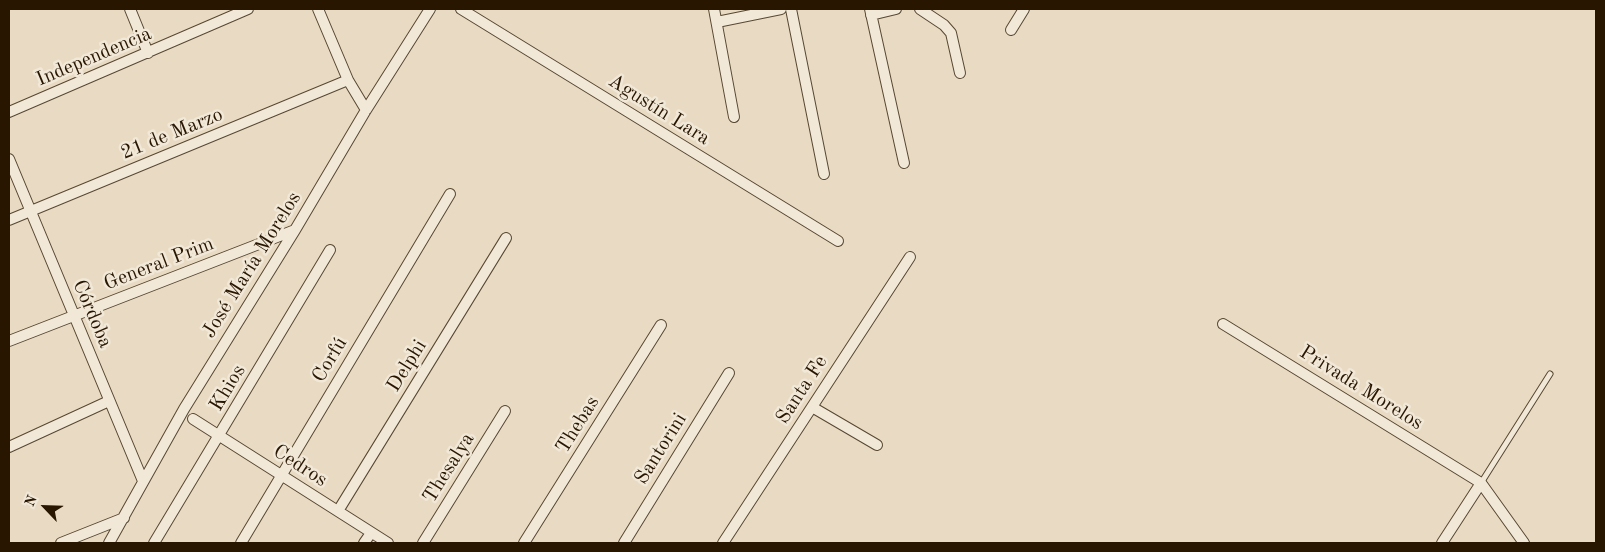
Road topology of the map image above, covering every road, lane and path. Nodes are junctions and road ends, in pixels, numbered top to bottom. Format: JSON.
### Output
{"nodes":[{"id":1,"x":130,"y":9,"type":"edge"},
{"id":2,"x":248,"y":9,"type":"edge"},
{"id":3,"x":318,"y":9,"type":"edge"},
{"id":4,"x":430,"y":9,"type":"edge"},
{"id":5,"x":461,"y":9,"type":"edge"},
{"id":6,"x":714,"y":9,"type":"edge"},
{"id":7,"x":781,"y":9,"type":"edge"},
{"id":8,"x":791,"y":9,"type":"edge"},
{"id":9,"x":896,"y":9,"type":"edge"},
{"id":10,"x":920,"y":9,"type":"edge"},
{"id":11,"x":1024,"y":9,"type":"edge"},
{"id":12,"x":871,"y":12,"type":"edge"},
{"id":13,"x":717,"y":22,"type":"junction"},
{"id":14,"x":1011,"y":30,"type":"dead end"},
{"id":15,"x":148,"y":53,"type":"junction"},
{"id":16,"x":960,"y":74,"type":"dead end"},
{"id":17,"x":348,"y":80,"type":"junction"},
{"id":18,"x":366,"y":110,"type":"junction"},
{"id":19,"x":9,"y":112,"type":"edge"},
{"id":20,"x":734,"y":117,"type":"dead end"},
{"id":21,"x":9,"y":159,"type":"edge"},
{"id":22,"x":904,"y":163,"type":"dead end"},
{"id":23,"x":824,"y":174,"type":"dead end"},
{"id":24,"x":450,"y":194,"type":"dead end"},
{"id":25,"x":30,"y":211,"type":"junction"},
{"id":26,"x":9,"y":220,"type":"edge"},
{"id":27,"x":295,"y":230,"type":"junction"},
{"id":28,"x":506,"y":238,"type":"dead end"},
{"id":29,"x":838,"y":241,"type":"dead end"},
{"id":30,"x":330,"y":250,"type":"dead end"},
{"id":31,"x":910,"y":257,"type":"dead end"},
{"id":32,"x":74,"y":315,"type":"junction"},
{"id":33,"x":1223,"y":324,"type":"dead end"},
{"id":34,"x":661,"y":325,"type":"dead end"},
{"id":35,"x":9,"y":341,"type":"edge"},
{"id":36,"x":729,"y":373,"type":"dead end"},
{"id":37,"x":1550,"y":374,"type":"dead end"},
{"id":38,"x":109,"y":401,"type":"junction"},
{"id":39,"x":812,"y":407,"type":"junction"},
{"id":40,"x":505,"y":411,"type":"dead end"},
{"id":41,"x":193,"y":418,"type":"dead end"},
{"id":42,"x":220,"y":436,"type":"junction"},
{"id":43,"x":876,"y":445,"type":"dead end"},
{"id":44,"x":9,"y":447,"type":"edge"},
{"id":45,"x":282,"y":475,"type":"junction"},
{"id":46,"x":143,"y":481,"type":"junction"},
{"id":47,"x":1481,"y":483,"type":"junction"},
{"id":48,"x":338,"y":511,"type":"junction"},
{"id":49,"x":124,"y":518,"type":"junction"},
{"id":50,"x":371,"y":532,"type":"junction"},
{"id":51,"x":61,"y":543,"type":"edge"},
{"id":52,"x":109,"y":543,"type":"edge"},
{"id":53,"x":154,"y":543,"type":"edge"},
{"id":54,"x":241,"y":543,"type":"edge"},
{"id":55,"x":364,"y":543,"type":"edge"},
{"id":56,"x":388,"y":543,"type":"edge"},
{"id":57,"x":423,"y":543,"type":"edge"},
{"id":58,"x":524,"y":543,"type":"edge"},
{"id":59,"x":624,"y":543,"type":"edge"},
{"id":60,"x":723,"y":543,"type":"edge"},
{"id":61,"x":1442,"y":543,"type":"edge"},
{"id":62,"x":1524,"y":543,"type":"edge"}],
"edges":[{"from":1,"to":15,"type":"street"},
{"from":2,"to":15,"type":"street","name":"Independencia"},
{"from":3,"to":17,"type":"street"},
{"from":4,"to":18,"type":"street","name":"José María Morelos"},
{"from":5,"to":29,"type":"street","name":"Agustín Lara"},
{"from":6,"to":13,"type":"street"},
{"from":7,"to":13,"type":"street"},
{"from":8,"to":23,"type":"street"},
{"from":9,"to":12,"type":"street"},
{"from":10,"to":16,"type":"street"},
{"from":11,"to":14,"type":"street"},
{"from":12,"to":22,"type":"street"},
{"from":13,"to":20,"type":"street"},
{"from":15,"to":19,"type":"street","name":"Independencia"},
{"from":17,"to":18,"type":"street"},
{"from":17,"to":25,"type":"street","name":"21 de Marzo"},
{"from":18,"to":27,"type":"street","name":"José María Morelos"},
{"from":21,"to":25,"type":"street","name":"Córdoba"},
{"from":24,"to":45,"type":"street","name":"Corfú"},
{"from":25,"to":26,"type":"street","name":"21 de Marzo"},
{"from":25,"to":32,"type":"street","name":"Córdoba"},
{"from":27,"to":32,"type":"street","name":"General Prim"},
{"from":27,"to":46,"type":"street","name":"José María Morelos"},
{"from":28,"to":48,"type":"street","name":"Delphi"},
{"from":30,"to":42,"type":"street","name":"Khios"},
{"from":31,"to":39,"type":"street","name":"Santa Fe"},
{"from":32,"to":35,"type":"street","name":"General Prim"},
{"from":32,"to":38,"type":"street","name":"Córdoba"},
{"from":33,"to":47,"type":"street","name":"Privada Morelos"},
{"from":34,"to":58,"type":"street","name":"Thebas"},
{"from":36,"to":59,"type":"street","name":"Santorini"},
{"from":37,"to":47,"type":"lane"},
{"from":38,"to":44,"type":"street"},
{"from":38,"to":46,"type":"street","name":"Córdoba"},
{"from":39,"to":43,"type":"street"},
{"from":39,"to":60,"type":"street","name":"Santa Fe"},
{"from":40,"to":57,"type":"street","name":"Thesalya"},
{"from":41,"to":42,"type":"street","name":"Cedros"},
{"from":42,"to":45,"type":"street","name":"Cedros"},
{"from":42,"to":53,"type":"street","name":"Khios"},
{"from":45,"to":48,"type":"street","name":"Cedros"},
{"from":45,"to":54,"type":"street","name":"Corfú"},
{"from":46,"to":49,"type":"street","name":"José María Morelos"},
{"from":47,"to":61,"type":"street"},
{"from":47,"to":62,"type":"street"},
{"from":48,"to":50,"type":"street","name":"Cedros"},
{"from":49,"to":51,"type":"street"},
{"from":49,"to":52,"type":"street","name":"José María Morelos"},
{"from":50,"to":55,"type":"street"},
{"from":50,"to":56,"type":"street","name":"Cedros"}]}
